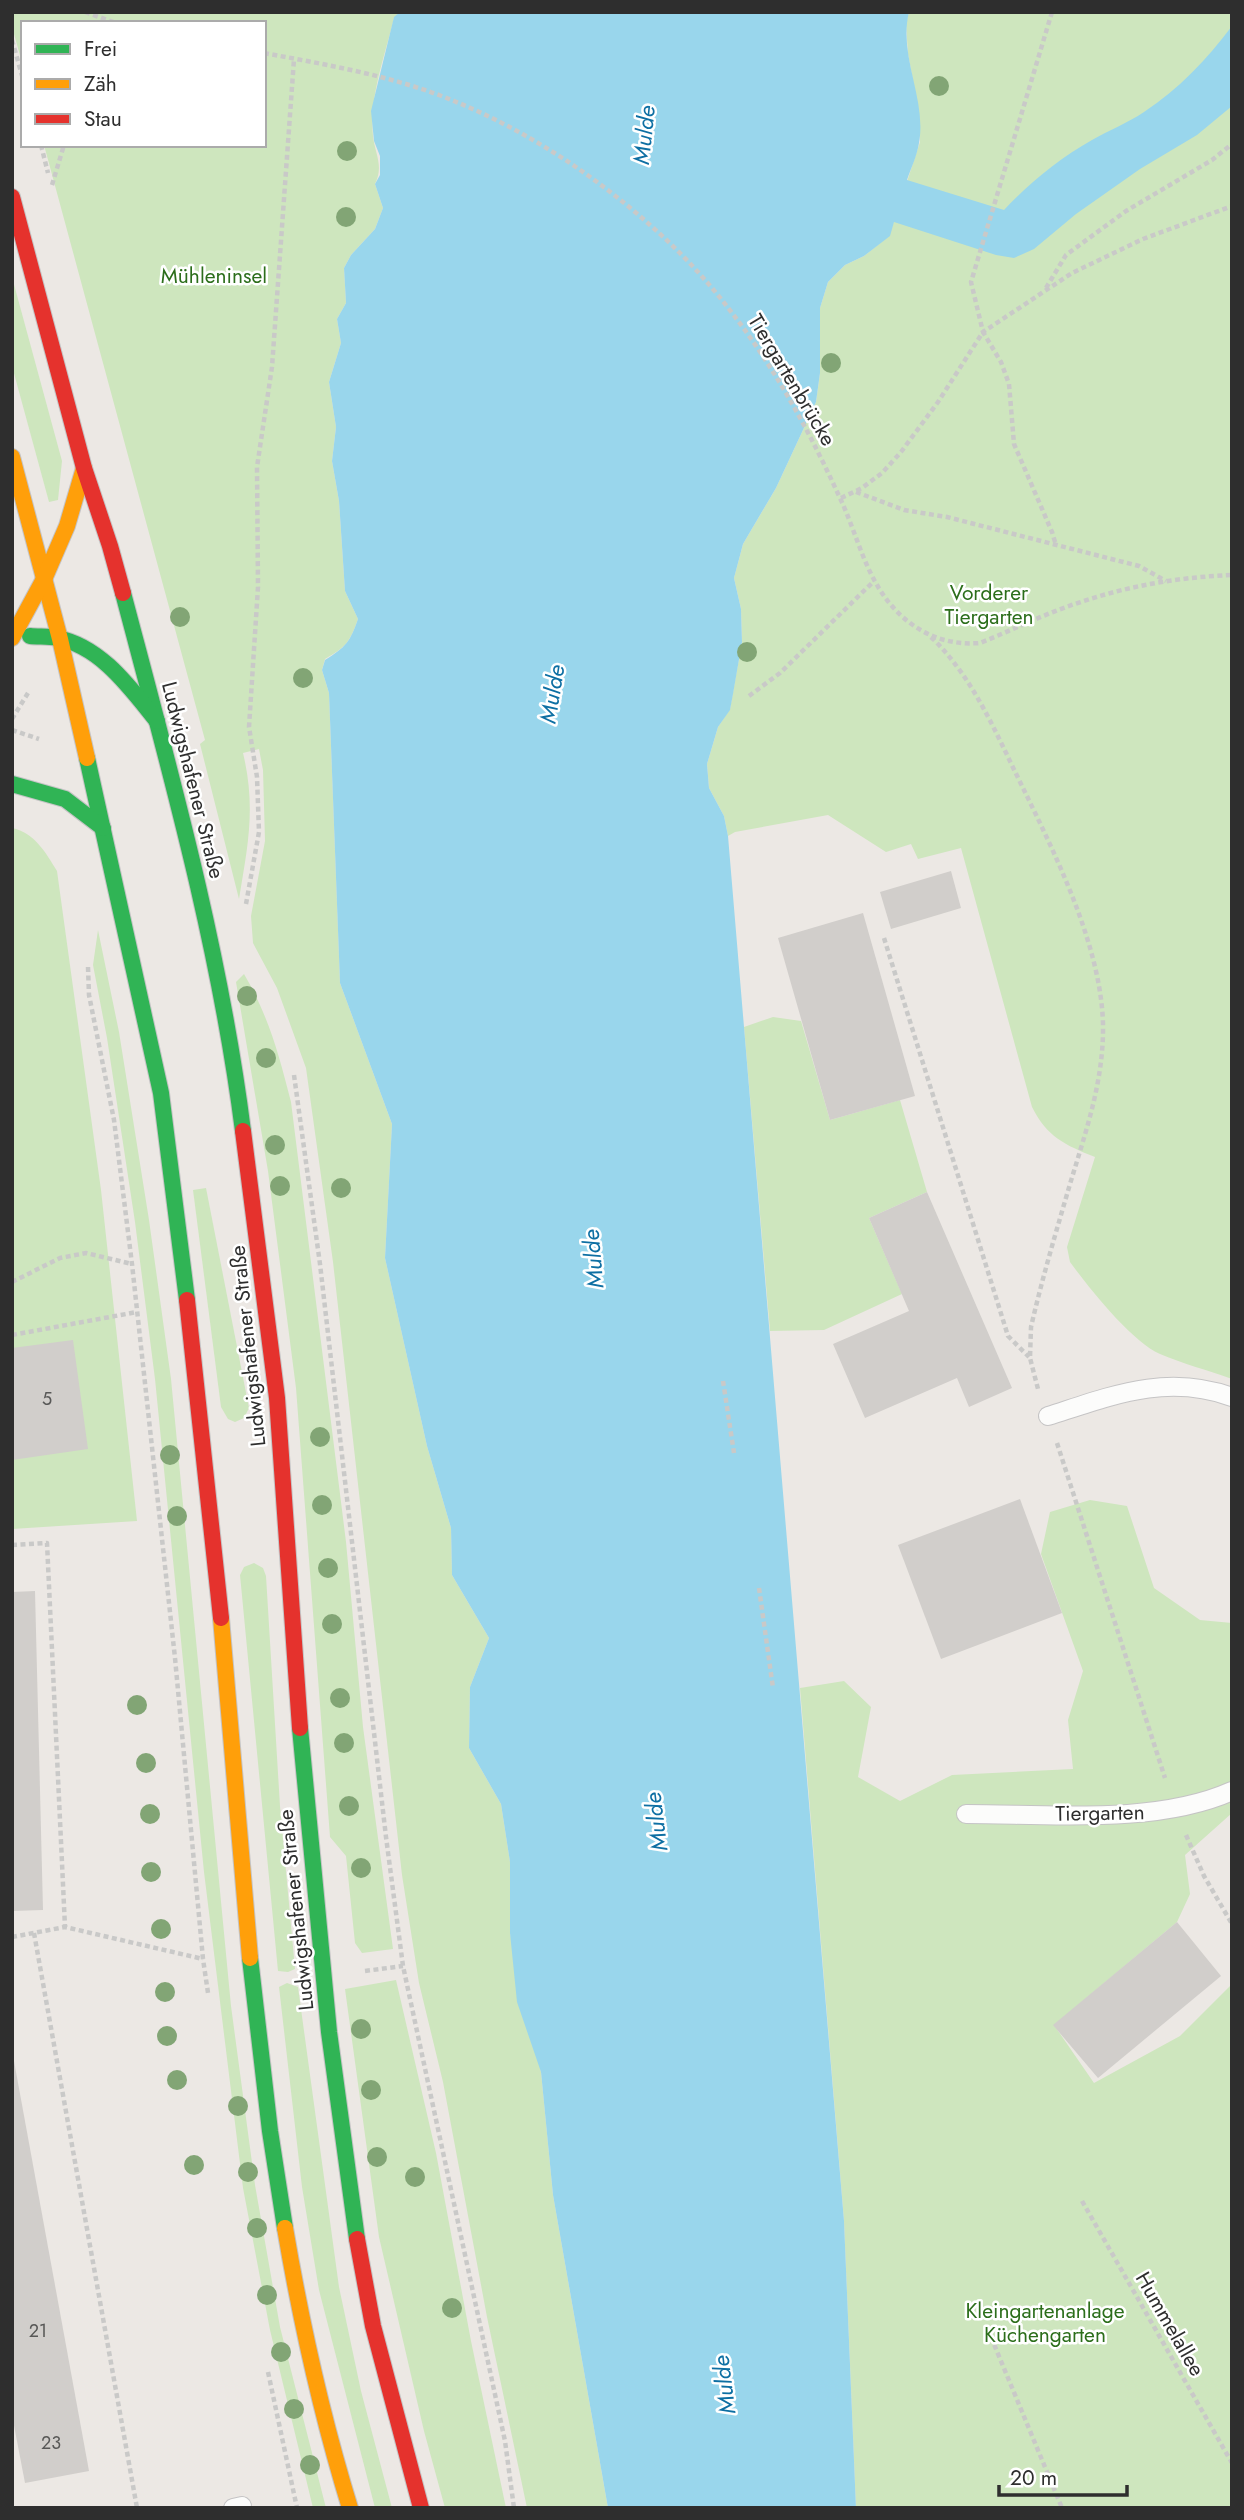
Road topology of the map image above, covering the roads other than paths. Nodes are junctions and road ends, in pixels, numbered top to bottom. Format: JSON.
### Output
{"nodes":[{"id":1,"x":12,"y":197,"type":"edge"},
{"id":2,"x":12,"y":457,"type":"edge"},
{"id":3,"x":84,"y":468,"type":"junction"},
{"id":4,"x":45,"y":577,"type":"junction"},
{"id":5,"x":13,"y":636,"type":"edge"},
{"id":6,"x":60,"y":639,"type":"junction"},
{"id":7,"x":157,"y":721,"type":"junction"},
{"id":8,"x":12,"y":784,"type":"edge"},
{"id":9,"x":103,"y":828,"type":"junction"},
{"id":10,"x":1232,"y":1397,"type":"edge"},
{"id":11,"x":1048,"y":1416,"type":"road end"},
{"id":12,"x":1232,"y":1791,"type":"edge"},
{"id":13,"x":966,"y":1814,"type":"dead end"},
{"id":14,"x":350,"y":2508,"type":"edge"},
{"id":15,"x":421,"y":2508,"type":"edge"}],
"edges":[{"from":1,"to":3,"type":"main road","name":"Ludwigshafener Straße"},
{"from":2,"to":4,"type":"main road"},
{"from":3,"to":4,"type":"main road"},
{"from":3,"to":7,"type":"main road","name":"Ludwigshafener Straße"},
{"from":4,"to":5,"type":"main road"},
{"from":4,"to":6,"type":"main road"},
{"from":5,"to":6,"type":"main road"},
{"from":6,"to":7,"type":"main road"},
{"from":6,"to":9,"type":"main road"},
{"from":7,"to":15,"type":"main road","name":"Ludwigshafener Straße"},
{"from":8,"to":9,"type":"main road"},
{"from":9,"to":14,"type":"main road"},
{"from":10,"to":11,"type":"lane"},
{"from":12,"to":13,"type":"lane","name":"Tiergarten"}]}
